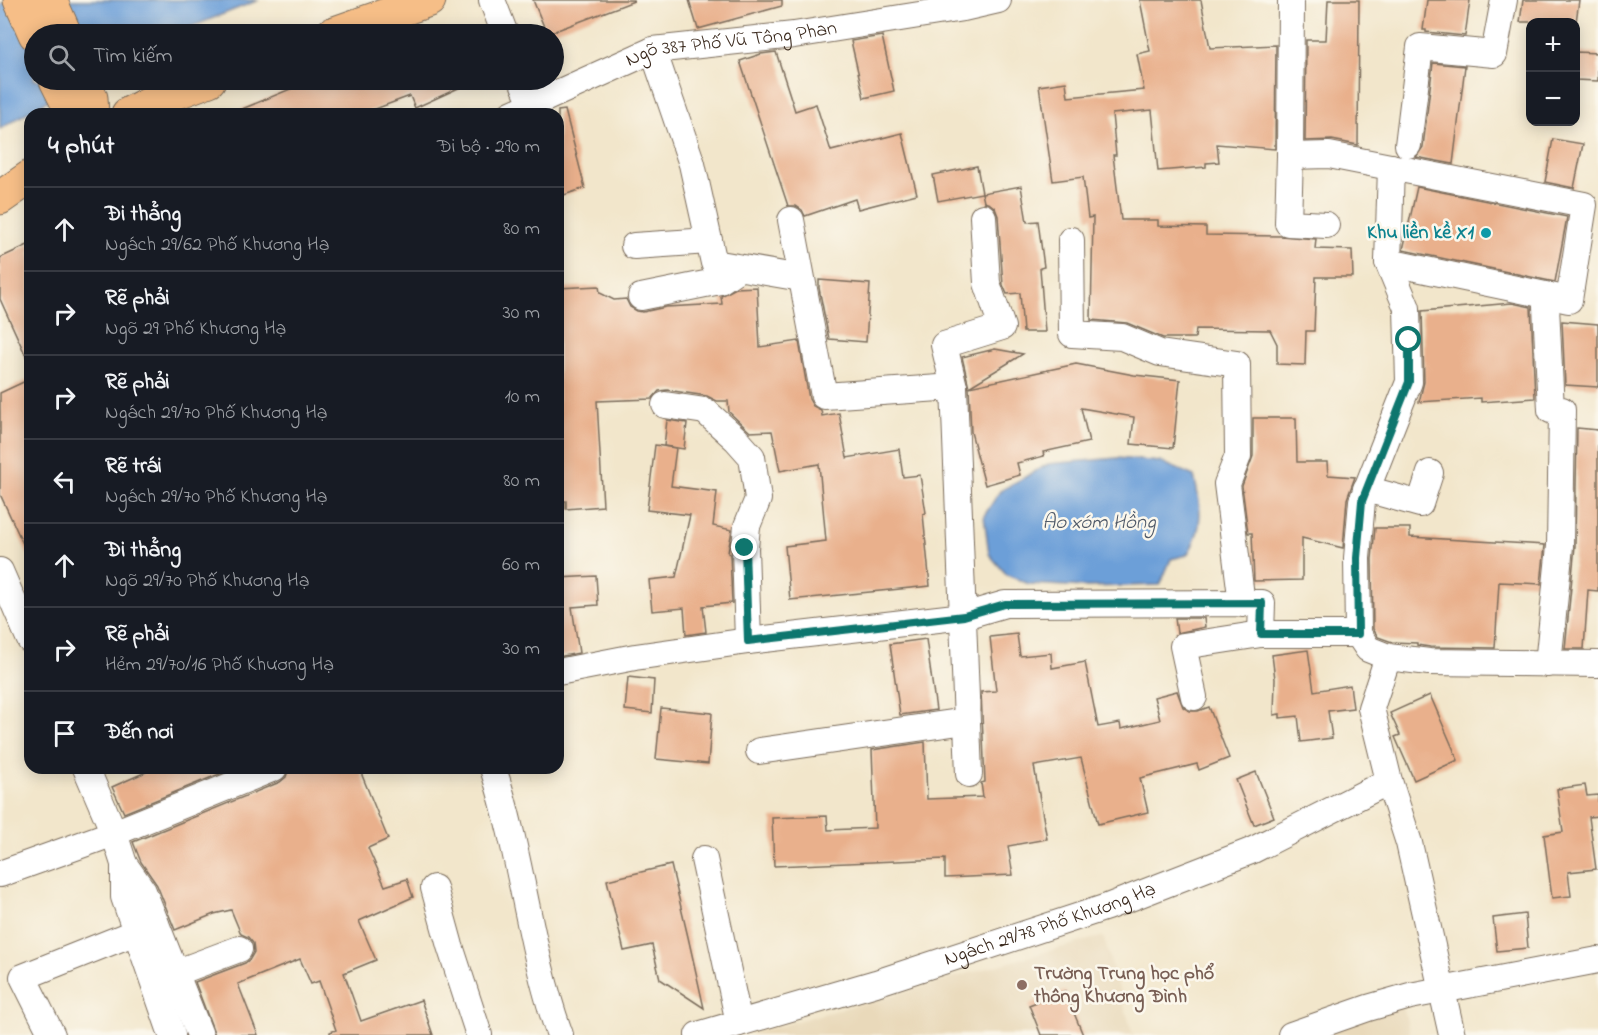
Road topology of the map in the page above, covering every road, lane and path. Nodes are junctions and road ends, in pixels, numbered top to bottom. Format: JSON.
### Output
{"nodes":[{"id":1,"x":20,"y":0,"type":"edge"},
{"id":2,"x":50,"y":0,"type":"edge"},
{"id":3,"x":429,"y":0,"type":"edge"},
{"id":4,"x":492,"y":0,"type":"edge"},
{"id":5,"x":998,"y":0,"type":"edge"},
{"id":6,"x":1291,"y":0,"type":"edge"},
{"id":7,"x":1504,"y":0,"type":"edge"},
{"id":8,"x":31,"y":24,"type":"edge"},
{"id":9,"x":61,"y":24,"type":"edge"},
{"id":10,"x":361,"y":24,"type":"edge"},
{"id":11,"x":501,"y":24,"type":"edge"},
{"id":12,"x":653,"y":50,"type":"junction"},
{"id":13,"x":67,"y":90,"type":"edge"},
{"id":14,"x":187,"y":90,"type":"edge"},
{"id":15,"x":522,"y":90,"type":"edge"},
{"id":16,"x":564,"y":90,"type":"edge"},
{"id":17,"x":564,"y":90,"type":"edge"},
{"id":18,"x":82,"y":103,"type":"edge"},
{"id":19,"x":147,"y":108,"type":"edge"},
{"id":20,"x":521,"y":108,"type":"edge"},
{"id":21,"x":523,"y":108,"type":"edge"},
{"id":22,"x":1408,"y":146,"type":"dead end"},
{"id":23,"x":1290,"y":156,"type":"junction"},
{"id":24,"x":1391,"y":167,"type":"junction"},
{"id":25,"x":24,"y":181,"type":"edge"},
{"id":26,"x":0,"y":198,"type":"edge"},
{"id":27,"x":983,"y":218,"type":"dead end"},
{"id":28,"x":791,"y":220,"type":"dead end"},
{"id":29,"x":1326,"y":225,"type":"dead end"},
{"id":30,"x":1071,"y":240,"type":"dead end"},
{"id":31,"x":709,"y":241,"type":"junction"},
{"id":32,"x":634,"y":246,"type":"dead end"},
{"id":33,"x":1388,"y":262,"type":"junction"},
{"id":34,"x":739,"y":268,"type":"junction"},
{"id":35,"x":801,"y":278,"type":"junction"},
{"id":36,"x":641,"y":297,"type":"dead end"},
{"id":37,"x":1546,"y":306,"type":"dead end"},
{"id":38,"x":954,"y":387,"type":"junction"},
{"id":39,"x":665,"y":405,"type":"dead end"},
{"id":40,"x":1430,"y":473,"type":"dead end"},
{"id":41,"x":1366,"y":489,"type":"junction"},
{"id":42,"x":0,"y":571,"type":"edge"},
{"id":43,"x":1242,"y":604,"type":"junction"},
{"id":44,"x":964,"y":616,"type":"junction"},
{"id":45,"x":24,"y":626,"type":"edge"},
{"id":46,"x":1261,"y":634,"type":"junction"},
{"id":47,"x":1358,"y":634,"type":"junction"},
{"id":48,"x":748,"y":641,"type":"junction"},
{"id":49,"x":1388,"y":657,"type":"junction"},
{"id":50,"x":1548,"y":664,"type":"junction"},
{"id":51,"x":1598,"y":664,"type":"edge"},
{"id":52,"x":564,"y":671,"type":"edge"},
{"id":53,"x":1194,"y":697,"type":"dead end"},
{"id":54,"x":966,"y":721,"type":"junction"},
{"id":55,"x":759,"y":751,"type":"dead end"},
{"id":56,"x":89,"y":774,"type":"edge"},
{"id":57,"x":259,"y":774,"type":"edge"},
{"id":58,"x":495,"y":774,"type":"edge"},
{"id":59,"x":969,"y":774,"type":"dead end"},
{"id":60,"x":1389,"y":781,"type":"junction"},
{"id":61,"x":114,"y":833,"type":"junction"},
{"id":62,"x":704,"y":859,"type":"dead end"},
{"id":63,"x":0,"y":874,"type":"edge"},
{"id":64,"x":435,"y":888,"type":"dead end"},
{"id":65,"x":146,"y":928,"type":"junction"},
{"id":66,"x":239,"y":949,"type":"dead end"},
{"id":67,"x":1598,"y":960,"type":"edge"},
{"id":68,"x":172,"y":988,"type":"junction"},
{"id":69,"x":1443,"y":990,"type":"junction"},
{"id":70,"x":739,"y":1023,"type":"junction"},
{"id":71,"x":52,"y":1035,"type":"edge"},
{"id":72,"x":172,"y":1035,"type":"edge"},
{"id":73,"x":200,"y":1035,"type":"edge"},
{"id":74,"x":479,"y":1035,"type":"edge"},
{"id":75,"x":560,"y":1035,"type":"edge"},
{"id":76,"x":698,"y":1035,"type":"edge"},
{"id":77,"x":1291,"y":1035,"type":"edge"},
{"id":78,"x":1452,"y":1035,"type":"edge"}],
"edges":[{"from":1,"to":8,"type":"main road"},
{"from":2,"to":9,"type":"main road"},
{"from":3,"to":10,"type":"main road"},
{"from":4,"to":11,"type":"street"},
{"from":5,"to":12,"type":"street","name":"Ngõ 387 Phố Vũ Tông Phan"},
{"from":6,"to":23,"type":"street"},
{"from":7,"to":22,"type":"street"},
{"from":12,"to":16,"type":"street","name":"Ngõ 387 Phố Vũ Tông Phan"},
{"from":12,"to":31,"type":"street"},
{"from":13,"to":18,"type":"main road"},
{"from":14,"to":19,"type":"main road"},
{"from":15,"to":20,"type":"street"},
{"from":17,"to":21,"type":"street","name":"Ngõ 387 Phố Vũ Tông Phan"},
{"from":23,"to":24,"type":"street"},
{"from":23,"to":29,"type":"street"},
{"from":24,"to":33,"type":"street"},
{"from":24,"to":33,"type":"street"},
{"from":25,"to":26,"type":"main road"},
{"from":27,"to":38,"type":"street"},
{"from":28,"to":35,"type":"street"},
{"from":30,"to":43,"type":"street"},
{"from":31,"to":32,"type":"street"},
{"from":31,"to":34,"type":"street"},
{"from":33,"to":41,"type":"street"},
{"from":34,"to":35,"type":"street"},
{"from":34,"to":36,"type":"street"},
{"from":35,"to":38,"type":"street"},
{"from":37,"to":50,"type":"street"},
{"from":38,"to":44,"type":"street"},
{"from":39,"to":48,"type":"street"},
{"from":40,"to":41,"type":"street"},
{"from":41,"to":47,"type":"street"},
{"from":42,"to":45,"type":"street"},
{"from":43,"to":44,"type":"street"},
{"from":43,"to":46,"type":"street"},
{"from":44,"to":48,"type":"street"},
{"from":44,"to":54,"type":"street"},
{"from":46,"to":47,"type":"street"},
{"from":46,"to":53,"type":"street"},
{"from":47,"to":49,"type":"street"},
{"from":48,"to":52,"type":"street"},
{"from":49,"to":50,"type":"street"},
{"from":49,"to":60,"type":"street"},
{"from":50,"to":51,"type":"street"},
{"from":54,"to":55,"type":"street"},
{"from":54,"to":59,"type":"street"},
{"from":56,"to":61,"type":"street"},
{"from":57,"to":61,"type":"street"},
{"from":58,"to":75,"type":"street"},
{"from":60,"to":69,"type":"street"},
{"from":60,"to":70,"type":"street","name":"Ngách 29/78 Phố Khương Hạ"},
{"from":61,"to":63,"type":"street"},
{"from":61,"to":65,"type":"street"},
{"from":62,"to":70,"type":"street"},
{"from":64,"to":74,"type":"street"},
{"from":65,"to":68,"type":"street"},
{"from":65,"to":71,"type":"street"},
{"from":66,"to":68,"type":"street"},
{"from":67,"to":69,"type":"street"},
{"from":68,"to":72,"type":"street"},
{"from":68,"to":73,"type":"street"},
{"from":69,"to":77,"type":"street"},
{"from":69,"to":78,"type":"street"},
{"from":70,"to":76,"type":"street","name":"Ngách 29/78 Phố Khương Hạ"}]}
